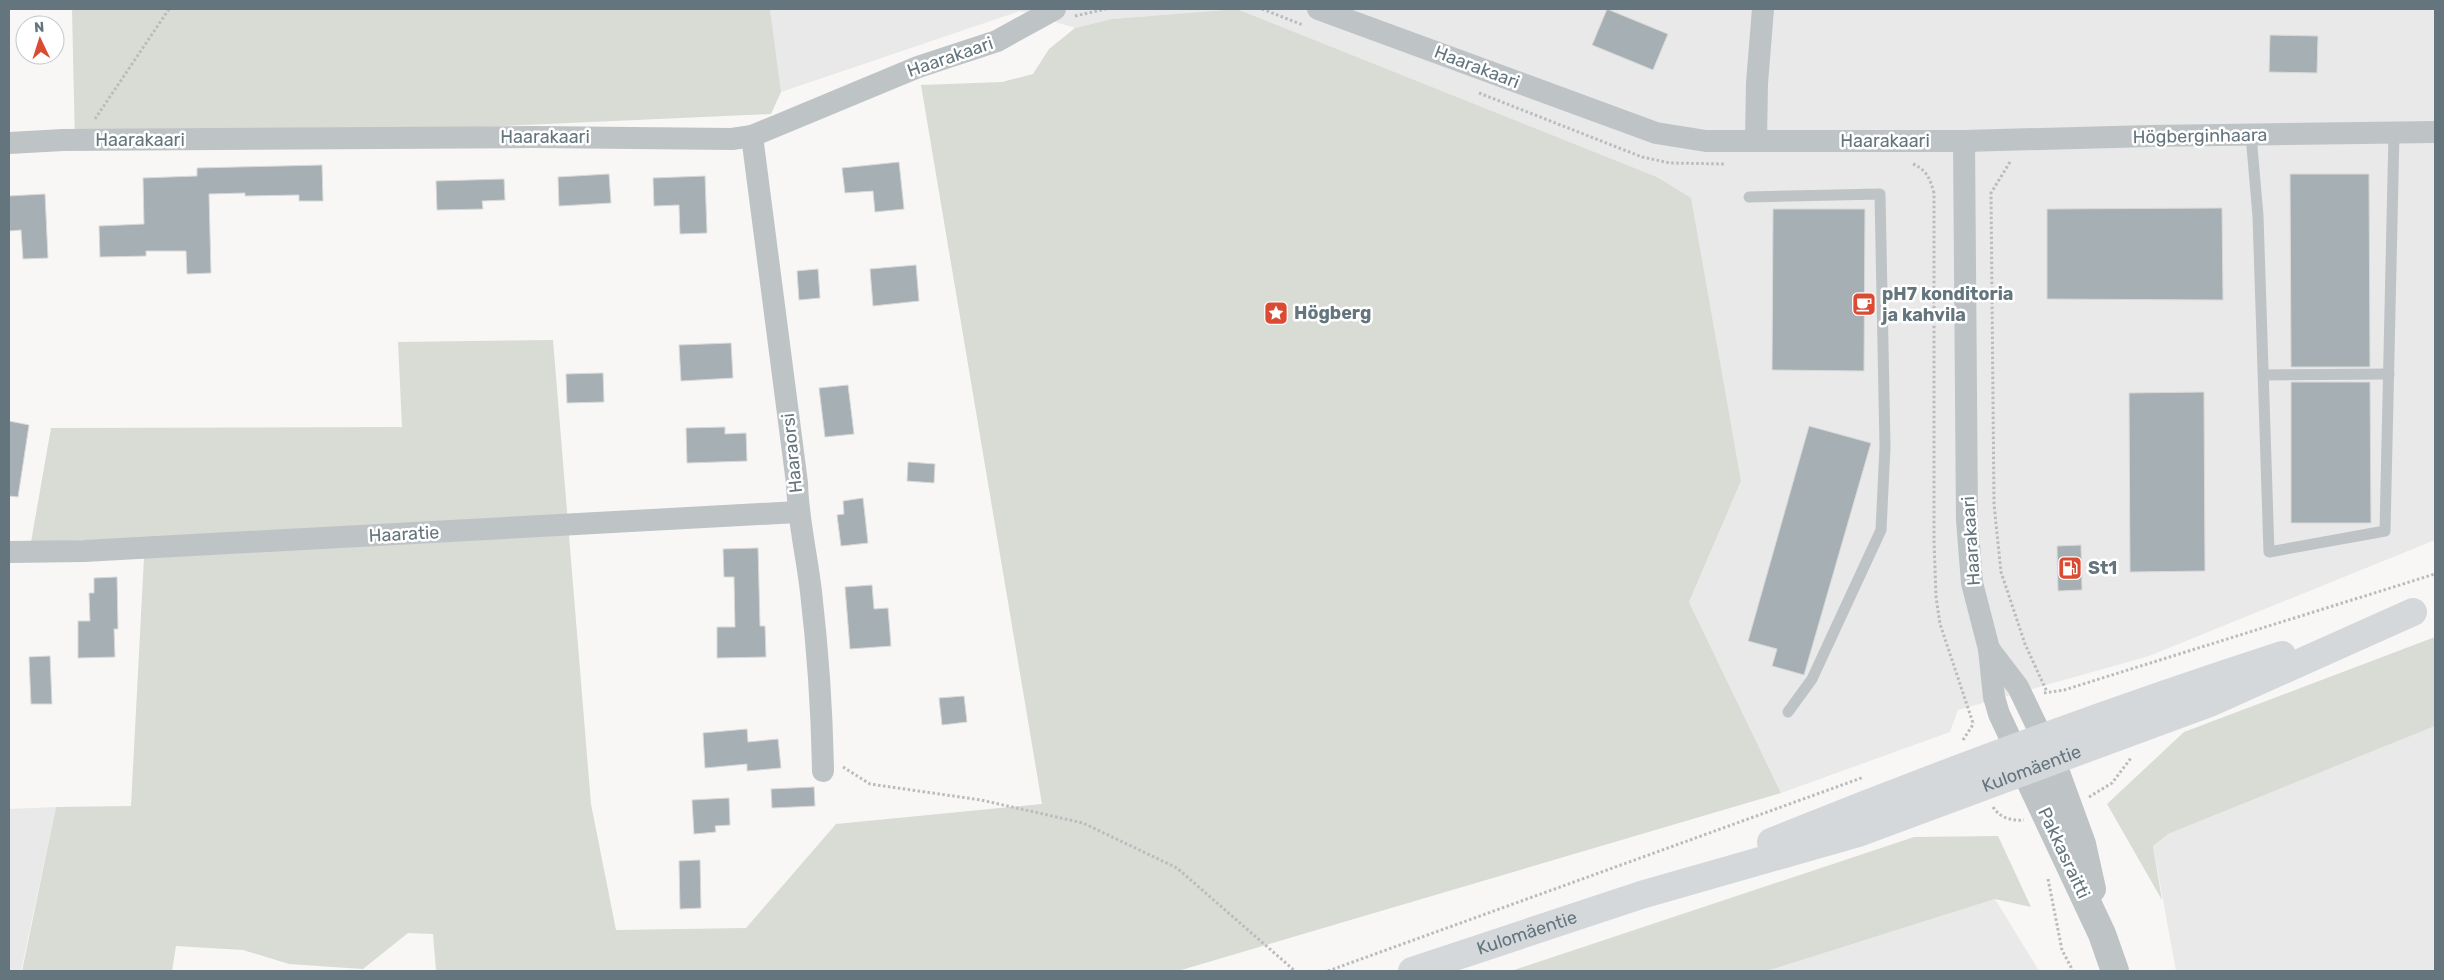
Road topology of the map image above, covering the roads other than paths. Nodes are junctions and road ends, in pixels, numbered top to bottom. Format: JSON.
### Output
{"nodes":[{"id":1,"x":1055,"y":9,"type":"edge"},
{"id":2,"x":1763,"y":9,"type":"edge"},
{"id":3,"x":1313,"y":18,"type":"edge"},
{"id":4,"x":2435,"y":132,"type":"edge"},
{"id":5,"x":2394,"y":133,"type":"junction"},
{"id":6,"x":2250,"y":135,"type":"junction"},
{"id":7,"x":752,"y":136,"type":"junction"},
{"id":8,"x":1756,"y":140,"type":"junction"},
{"id":9,"x":1964,"y":141,"type":"junction"},
{"id":10,"x":9,"y":143,"type":"edge"},
{"id":11,"x":1748,"y":197,"type":"dead end"},
{"id":12,"x":2389,"y":374,"type":"junction"},
{"id":13,"x":2264,"y":375,"type":"junction"},
{"id":14,"x":798,"y":512,"type":"junction"},
{"id":15,"x":9,"y":552,"type":"edge"},
{"id":16,"x":2424,"y":608,"type":"edge"},
{"id":17,"x":1989,"y":649,"type":"junction"},
{"id":18,"x":1788,"y":712,"type":"dead end"},
{"id":19,"x":2048,"y":750,"type":"junction"},
{"id":20,"x":2020,"y":760,"type":"junction"},
{"id":21,"x":823,"y":763,"type":"road end"},
{"id":22,"x":2102,"y":934,"type":"junction"},
{"id":23,"x":1412,"y":971,"type":"edge"},
{"id":24,"x":2115,"y":971,"type":"edge"}],
"edges":[{"from":1,"to":7,"type":"street","name":"Haarakaari"},
{"from":2,"to":8,"type":"street"},
{"from":3,"to":8,"type":"street","name":"Haarakaari"},
{"from":4,"to":5,"type":"street","name":"Högberginhaara"},
{"from":5,"to":6,"type":"street","name":"Högberginhaara"},
{"from":5,"to":12,"type":"lane"},
{"from":6,"to":9,"type":"street","name":"Högberginhaara"},
{"from":6,"to":13,"type":"lane"},
{"from":7,"to":10,"type":"street","name":"Haarakaari"},
{"from":7,"to":14,"type":"street","name":"Haaraorsi"},
{"from":8,"to":9,"type":"street","name":"Haarakaari"},
{"from":9,"to":17,"type":"street","name":"Haarakaari"},
{"from":11,"to":18,"type":"lane"},
{"from":12,"to":13,"type":"lane"},
{"from":12,"to":13,"type":"lane"},
{"from":14,"to":15,"type":"street","name":"Haaratie"},
{"from":14,"to":21,"type":"street","name":"Haaraorsi"},
{"from":16,"to":19,"type":"main road","name":"Kulomäentie"},
{"from":17,"to":19,"type":"street","name":"Haarakaari"},
{"from":17,"to":20,"type":"street","name":"Haarakaari"},
{"from":19,"to":20,"type":"main road","name":"Kulomäentie"},
{"from":19,"to":22,"type":"street","name":"Pakkasraitti"},
{"from":20,"to":22,"type":"street","name":"Pakkasraitti"},
{"from":20,"to":23,"type":"main road","name":"Kulomäentie"},
{"from":22,"to":24,"type":"street","name":"Pakkasraitti"}]}
